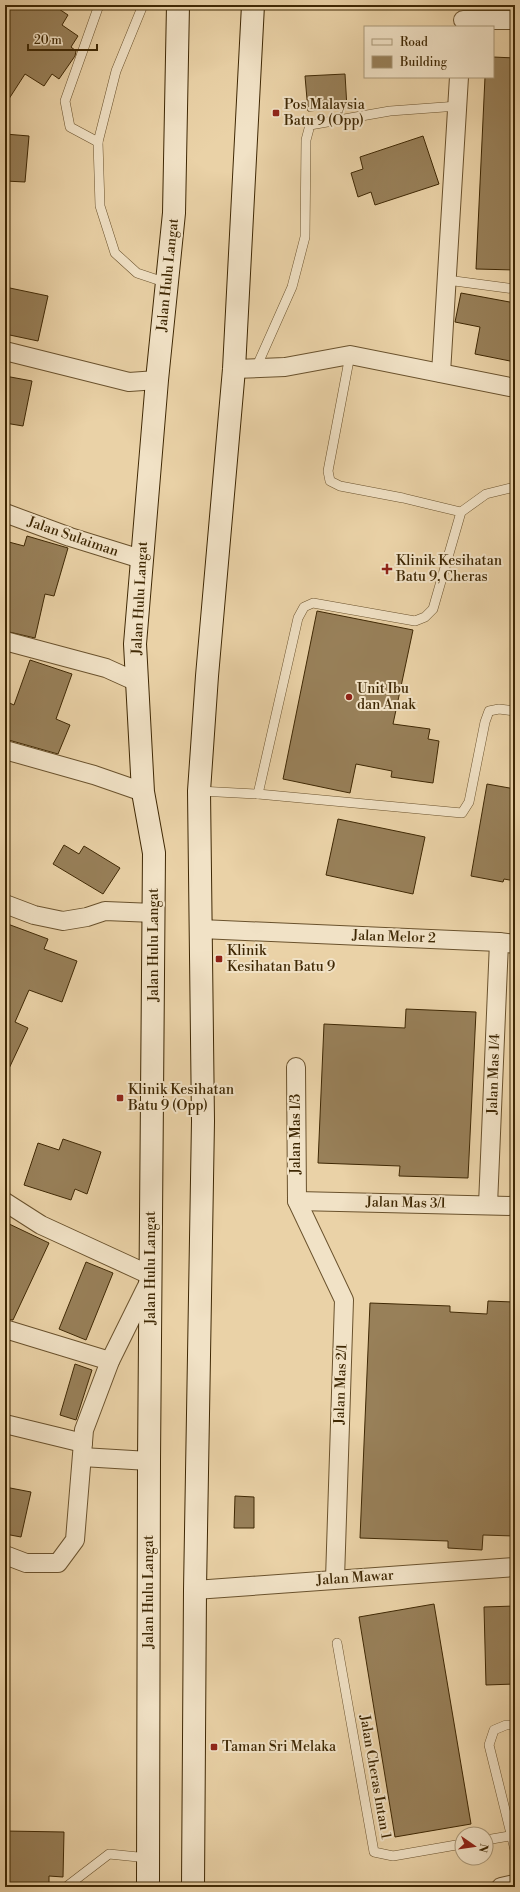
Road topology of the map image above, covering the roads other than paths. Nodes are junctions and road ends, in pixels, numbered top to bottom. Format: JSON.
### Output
{"nodes":[{"id":1,"x":98,"y":5,"type":"edge"},
{"id":2,"x":143,"y":5,"type":"edge"},
{"id":3,"x":178,"y":5,"type":"edge"},
{"id":4,"x":253,"y":5,"type":"edge"},
{"id":5,"x":463,"y":17,"type":"edge"},
{"id":6,"x":515,"y":20,"type":"edge"},
{"id":7,"x":459,"y":78,"type":"edge"},
{"id":8,"x":458,"y":106,"type":"junction"},
{"id":9,"x":98,"y":142,"type":"junction"},
{"id":10,"x":447,"y":280,"type":"junction"},
{"id":11,"x":167,"y":283,"type":"junction"},
{"id":12,"x":515,"y":289,"type":"edge"},
{"id":13,"x":5,"y":352,"type":"edge"},
{"id":14,"x":350,"y":355,"type":"junction"},
{"id":15,"x":256,"y":368,"type":"junction"},
{"id":16,"x":234,"y":369,"type":"junction"},
{"id":17,"x":441,"y":374,"type":"junction"},
{"id":18,"x":157,"y":380,"type":"junction"},
{"id":19,"x":515,"y":388,"type":"edge"},
{"id":20,"x":515,"y":487,"type":"edge"},
{"id":21,"x":461,"y":512,"type":"junction"},
{"id":22,"x":5,"y":513,"type":"edge"},
{"id":23,"x":141,"y":559,"type":"junction"},
{"id":24,"x":5,"y":641,"type":"edge"},
{"id":25,"x":138,"y":682,"type":"junction"},
{"id":26,"x":515,"y":711,"type":"edge"},
{"id":27,"x":5,"y":750,"type":"edge"},
{"id":28,"x":143,"y":792,"type":"junction"},
{"id":29,"x":199,"y":792,"type":"junction"},
{"id":30,"x":258,"y":794,"type":"junction"},
{"id":31,"x":5,"y":904,"type":"edge"},
{"id":32,"x":154,"y":913,"type":"junction"},
{"id":33,"x":201,"y":929,"type":"junction"},
{"id":34,"x":507,"y":943,"type":"edge"},
{"id":35,"x":296,"y":1068,"type":"dead end"},
{"id":36,"x":297,"y":1201,"type":"junction"},
{"id":37,"x":5,"y":1202,"type":"edge"},
{"id":38,"x":488,"y":1205,"type":"junction"},
{"id":39,"x":515,"y":1206,"type":"edge"},
{"id":40,"x":152,"y":1276,"type":"junction"},
{"id":41,"x":5,"y":1329,"type":"edge"},
{"id":42,"x":110,"y":1361,"type":"junction"},
{"id":43,"x":5,"y":1424,"type":"edge"},
{"id":44,"x":83,"y":1450,"type":"junction"},
{"id":45,"x":149,"y":1461,"type":"junction"},
{"id":46,"x":5,"y":1555,"type":"edge"},
{"id":47,"x":515,"y":1567,"type":"edge"},
{"id":48,"x":335,"y":1579,"type":"junction"},
{"id":49,"x":195,"y":1590,"type":"junction"},
{"id":50,"x":337,"y":1643,"type":"dead end"},
{"id":51,"x":515,"y":1725,"type":"edge"},
{"id":52,"x":513,"y":1836,"type":"edge"},
{"id":53,"x":494,"y":1839,"type":"edge"},
{"id":54,"x":454,"y":1845,"type":"edge"},
{"id":55,"x":515,"y":1850,"type":"edge"},
{"id":56,"x":148,"y":1858,"type":"junction"},
{"id":57,"x":515,"y":1884,"type":"edge"},
{"id":58,"x":66,"y":1887,"type":"edge"},
{"id":59,"x":148,"y":1887,"type":"edge"},
{"id":60,"x":193,"y":1887,"type":"edge"},
{"id":61,"x":501,"y":1887,"type":"edge"}],
"edges":[{"from":1,"to":9,"type":"lane"},
{"from":2,"to":9,"type":"lane"},
{"from":3,"to":11,"type":"main road","name":"Jalan Hulu Langat"},
{"from":4,"to":16,"type":"main road"},
{"from":5,"to":6,"type":"street"},
{"from":7,"to":8,"type":"street"},
{"from":8,"to":10,"type":"street"},
{"from":8,"to":15,"type":"lane"},
{"from":9,"to":11,"type":"lane"},
{"from":10,"to":12,"type":"lane"},
{"from":10,"to":17,"type":"street"},
{"from":11,"to":18,"type":"main road","name":"Jalan Hulu Langat"},
{"from":13,"to":18,"type":"street"},
{"from":14,"to":15,"type":"street"},
{"from":14,"to":17,"type":"street"},
{"from":14,"to":21,"type":"lane"},
{"from":15,"to":16,"type":"street"},
{"from":16,"to":29,"type":"main road"},
{"from":17,"to":19,"type":"street"},
{"from":18,"to":23,"type":"main road","name":"Jalan Hulu Langat"},
{"from":20,"to":21,"type":"lane"},
{"from":21,"to":30,"type":"lane"},
{"from":22,"to":23,"type":"street","name":"Jalan Sulaiman"},
{"from":23,"to":25,"type":"main road","name":"Jalan Hulu Langat"},
{"from":24,"to":25,"type":"street"},
{"from":25,"to":28,"type":"main road","name":"Jalan Hulu Langat"},
{"from":26,"to":30,"type":"lane"},
{"from":27,"to":28,"type":"street"},
{"from":28,"to":32,"type":"main road","name":"Jalan Hulu Langat"},
{"from":29,"to":30,"type":"lane"},
{"from":29,"to":33,"type":"main road"},
{"from":31,"to":32,"type":"street"},
{"from":32,"to":40,"type":"main road","name":"Jalan Hulu Langat"},
{"from":33,"to":34,"type":"street","name":"Jalan Melor 2"},
{"from":33,"to":49,"type":"main road"},
{"from":34,"to":38,"type":"street","name":"Jalan Mas 1/4"},
{"from":35,"to":36,"type":"street","name":"Jalan Mas 1/3"},
{"from":36,"to":38,"type":"street","name":"Jalan Mas 3/1"},
{"from":36,"to":48,"type":"street","name":"Jalan Mas 2/1"},
{"from":37,"to":40,"type":"street"},
{"from":38,"to":39,"type":"street","name":"Jalan Mas 3/1"},
{"from":40,"to":42,"type":"street"},
{"from":40,"to":45,"type":"main road","name":"Jalan Hulu Langat"},
{"from":41,"to":42,"type":"street"},
{"from":42,"to":44,"type":"street"},
{"from":43,"to":44,"type":"street"},
{"from":44,"to":45,"type":"street"},
{"from":44,"to":46,"type":"street"},
{"from":45,"to":56,"type":"main road","name":"Jalan Hulu Langat"},
{"from":47,"to":48,"type":"street","name":"Jalan Mawar"},
{"from":48,"to":49,"type":"street","name":"Jalan Mawar"},
{"from":49,"to":60,"type":"main road"},
{"from":50,"to":54,"type":"lane","name":"Jalan Cheras Intan 1"},
{"from":51,"to":52,"type":"lane"},
{"from":52,"to":53,"type":"lane"},
{"from":52,"to":55,"type":"lane"},
{"from":56,"to":58,"type":"lane"},
{"from":56,"to":59,"type":"main road","name":"Jalan Hulu Langat"},
{"from":57,"to":61,"type":"street"}]}
